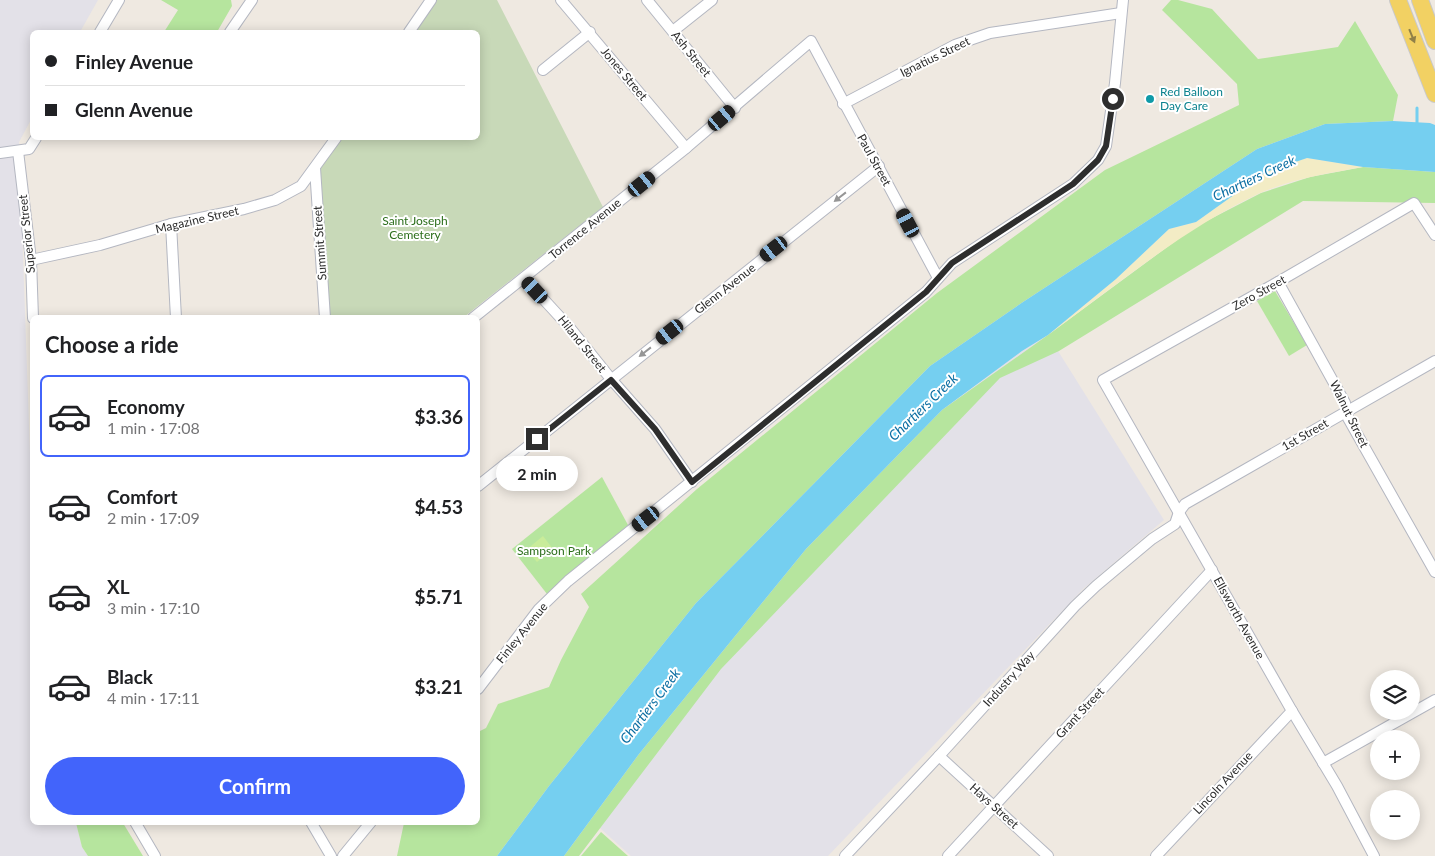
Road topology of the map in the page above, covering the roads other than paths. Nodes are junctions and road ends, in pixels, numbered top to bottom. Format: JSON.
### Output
{"nodes":[{"id":1,"x":119,"y":0,"type":"edge"},
{"id":2,"x":252,"y":0,"type":"edge"},
{"id":3,"x":431,"y":0,"type":"edge"},
{"id":4,"x":561,"y":0,"type":"edge"},
{"id":5,"x":647,"y":0,"type":"edge"},
{"id":6,"x":712,"y":0,"type":"edge"},
{"id":7,"x":1123,"y":0,"type":"edge"},
{"id":8,"x":1398,"y":0,"type":"edge"},
{"id":9,"x":1420,"y":0,"type":"edge"},
{"id":10,"x":1121,"y":13,"type":"junction"},
{"id":11,"x":101,"y":30,"type":"edge"},
{"id":12,"x":231,"y":30,"type":"edge"},
{"id":13,"x":410,"y":30,"type":"edge"},
{"id":14,"x":673,"y":31,"type":"junction"},
{"id":15,"x":590,"y":32,"type":"junction"},
{"id":16,"x":811,"y":41,"type":"joint"},
{"id":17,"x":1435,"y":41,"type":"edge"},
{"id":18,"x":543,"y":70,"type":"dead end"},
{"id":19,"x":1435,"y":94,"type":"edge"},
{"id":20,"x":843,"y":104,"type":"junction"},
{"id":21,"x":734,"y":108,"type":"junction"},
{"id":22,"x":35,"y":140,"type":"edge"},
{"id":23,"x":335,"y":140,"type":"edge"},
{"id":24,"x":686,"y":148,"type":"junction"},
{"id":25,"x":18,"y":150,"type":"junction"},
{"id":26,"x":0,"y":153,"type":"edge"},
{"id":27,"x":879,"y":166,"type":"junction"},
{"id":28,"x":315,"y":168,"type":"junction"},
{"id":29,"x":171,"y":224,"type":"junction"},
{"id":30,"x":1435,"y":235,"type":"edge"},
{"id":31,"x":31,"y":260,"type":"junction"},
{"id":32,"x":524,"y":278,"type":"junction"},
{"id":33,"x":938,"y":278,"type":"junction"},
{"id":34,"x":1278,"y":282,"type":"junction"},
{"id":35,"x":34,"y":315,"type":"edge"},
{"id":36,"x":176,"y":315,"type":"edge"},
{"id":37,"x":325,"y":315,"type":"edge"},
{"id":38,"x":478,"y":315,"type":"edge"},
{"id":39,"x":1435,"y":361,"type":"edge"},
{"id":40,"x":611,"y":380,"type":"junction"},
{"id":41,"x":1103,"y":380,"type":"joint"},
{"id":42,"x":1347,"y":411,"type":"junction"},
{"id":43,"x":692,"y":482,"type":"junction"},
{"id":44,"x":480,"y":484,"type":"edge"},
{"id":45,"x":1179,"y":512,"type":"junction"},
{"id":46,"x":1212,"y":570,"type":"junction"},
{"id":47,"x":1435,"y":572,"type":"edge"},
{"id":48,"x":480,"y":687,"type":"edge"},
{"id":49,"x":1435,"y":700,"type":"edge"},
{"id":50,"x":1292,"y":711,"type":"junction"},
{"id":51,"x":939,"y":756,"type":"junction"},
{"id":52,"x":1323,"y":763,"type":"junction"},
{"id":53,"x":994,"y":807,"type":"junction"},
{"id":54,"x":138,"y":825,"type":"edge"},
{"id":55,"x":313,"y":825,"type":"edge"},
{"id":56,"x":369,"y":825,"type":"edge"},
{"id":57,"x":1369,"y":854,"type":"edge"},
{"id":58,"x":155,"y":856,"type":"edge"},
{"id":59,"x":331,"y":856,"type":"edge"},
{"id":60,"x":343,"y":856,"type":"edge"},
{"id":61,"x":845,"y":856,"type":"edge"},
{"id":62,"x":948,"y":856,"type":"edge"},
{"id":63,"x":1048,"y":856,"type":"edge"},
{"id":64,"x":1156,"y":856,"type":"edge"}],
"edges":[{"from":1,"to":11,"type":"street"},
{"from":2,"to":12,"type":"street"},
{"from":3,"to":13,"type":"street"},
{"from":4,"to":15,"type":"street","name":"Jones Street"},
{"from":5,"to":14,"type":"street","name":"Ash Street"},
{"from":6,"to":14,"type":"street"},
{"from":7,"to":10,"type":"street","name":"Finley Avenue"},
{"from":8,"to":19,"type":"main road","one_way":true},
{"from":9,"to":17,"type":"main road"},
{"from":10,"to":20,"type":"street","name":"Ignatius Street"},
{"from":10,"to":33,"type":"street","name":"Finley Avenue"},
{"from":14,"to":21,"type":"street","name":"Ash Street"},
{"from":15,"to":18,"type":"street"},
{"from":15,"to":24,"type":"street","name":"Jones Street"},
{"from":16,"to":20,"type":"street","name":"Paul Street"},
{"from":16,"to":21,"type":"street","name":"Torrence Avenue"},
{"from":20,"to":27,"type":"street","name":"Paul Street"},
{"from":21,"to":24,"type":"street","name":"Torrence Avenue"},
{"from":22,"to":25,"type":"street"},
{"from":23,"to":28,"type":"street","name":"Magazine Street"},
{"from":24,"to":32,"type":"street","name":"Torrence Avenue"},
{"from":25,"to":26,"type":"street"},
{"from":25,"to":31,"type":"street","name":"Superior Street"},
{"from":27,"to":33,"type":"street","name":"Paul Street"},
{"from":27,"to":40,"type":"street","name":"Glenn Avenue","one_way":true},
{"from":28,"to":29,"type":"street","name":"Magazine Street"},
{"from":28,"to":37,"type":"street","name":"Summit Street"},
{"from":29,"to":31,"type":"street","name":"Magazine Street"},
{"from":29,"to":36,"type":"street"},
{"from":30,"to":34,"type":"street","name":"Zero Street"},
{"from":31,"to":35,"type":"street","name":"Superior Street"},
{"from":32,"to":38,"type":"street","name":"Torrence Avenue"},
{"from":32,"to":40,"type":"street","name":"Hiland Street"},
{"from":33,"to":43,"type":"street","name":"Finley Avenue"},
{"from":34,"to":41,"type":"street","name":"Zero Street"},
{"from":34,"to":42,"type":"street","name":"Walnut Street"},
{"from":39,"to":42,"type":"street","name":"1st Street"},
{"from":40,"to":43,"type":"street","name":"Hiland Street"},
{"from":40,"to":44,"type":"street","name":"Glenn Avenue"},
{"from":41,"to":45,"type":"street","name":"Ellsworth Avenue"},
{"from":42,"to":45,"type":"street","name":"1st Street"},
{"from":42,"to":47,"type":"street","name":"Walnut Street"},
{"from":43,"to":48,"type":"street","name":"Finley Avenue"},
{"from":45,"to":46,"type":"street","name":"Ellsworth Avenue"},
{"from":45,"to":51,"type":"street","name":"Industry Way"},
{"from":46,"to":50,"type":"street","name":"Ellsworth Avenue"},
{"from":46,"to":53,"type":"street","name":"Grant Street"},
{"from":49,"to":52,"type":"street"},
{"from":50,"to":52,"type":"street","name":"Ellsworth Avenue"},
{"from":50,"to":64,"type":"street","name":"Lincoln Avenue"},
{"from":51,"to":53,"type":"street","name":"Hays Street"},
{"from":51,"to":61,"type":"street","name":"Industry Way"},
{"from":52,"to":57,"type":"street","name":"Ellsworth Avenue"},
{"from":53,"to":62,"type":"street","name":"Grant Street"},
{"from":53,"to":63,"type":"street","name":"Hays Street"},
{"from":54,"to":58,"type":"street"},
{"from":55,"to":59,"type":"street"},
{"from":56,"to":60,"type":"street"}]}
